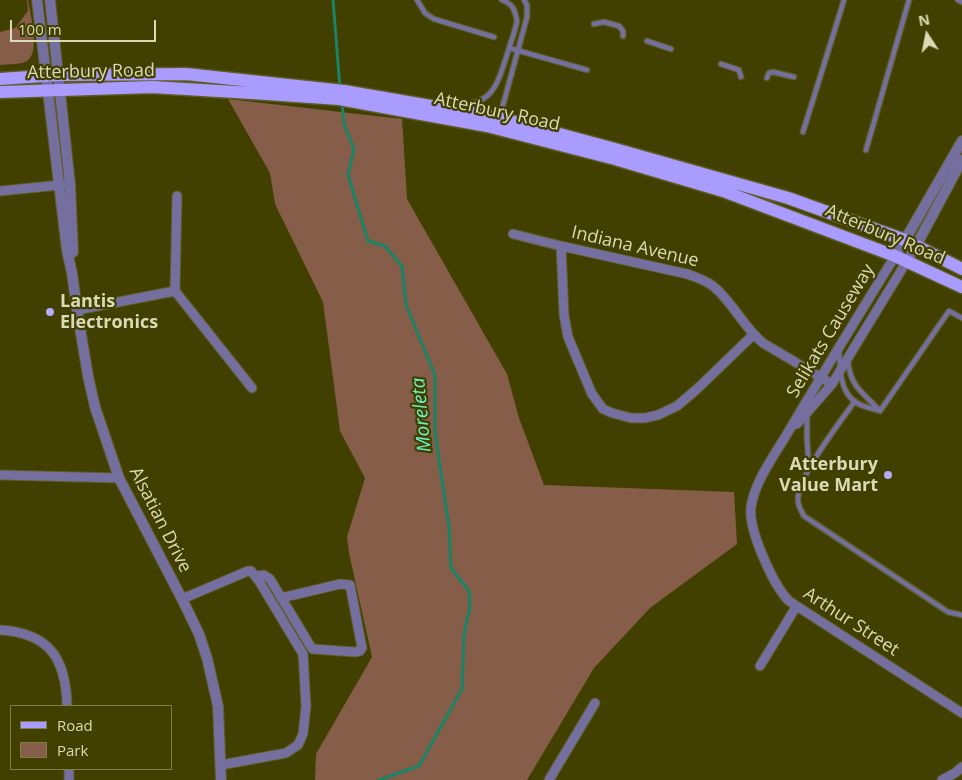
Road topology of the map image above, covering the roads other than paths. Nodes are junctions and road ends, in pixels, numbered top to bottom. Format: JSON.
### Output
{"nodes":[{"id":1,"x":37,"y":0,"type":"edge"},
{"id":2,"x":50,"y":0,"type":"edge"},
{"id":3,"x":417,"y":0,"type":"edge"},
{"id":4,"x":502,"y":0,"type":"edge"},
{"id":5,"x":524,"y":0,"type":"edge"},
{"id":6,"x":844,"y":0,"type":"edge"},
{"id":7,"x":914,"y":0,"type":"edge"},
{"id":8,"x":958,"y":0,"type":"edge"},
{"id":9,"x":909,"y":1,"type":"edge"},
{"id":10,"x":962,"y":2,"type":"edge"},
{"id":11,"x":594,"y":24,"type":"dead end"},
{"id":12,"x":623,"y":36,"type":"dead end"},
{"id":13,"x":494,"y":37,"type":"dead end"},
{"id":14,"x":647,"y":41,"type":"dead end"},
{"id":15,"x":509,"y":48,"type":"junction"},
{"id":16,"x":671,"y":49,"type":"dead end"},
{"id":17,"x":518,"y":50,"type":"junction"},
{"id":18,"x":722,"y":64,"type":"dead end"},
{"id":19,"x":587,"y":70,"type":"dead end"},
{"id":20,"x":53,"y":75,"type":"junction"},
{"id":21,"x":741,"y":77,"type":"dead end"},
{"id":22,"x":794,"y":77,"type":"dead end"},
{"id":23,"x":767,"y":78,"type":"dead end"},
{"id":24,"x":0,"y":79,"type":"edge"},
{"id":25,"x":54,"y":90,"type":"junction"},
{"id":26,"x":0,"y":92,"type":"edge"},
{"id":27,"x":307,"y":93,"type":"junction"},
{"id":28,"x":441,"y":112,"type":"junction"},
{"id":29,"x":498,"y":124,"type":"junction"},
{"id":30,"x":803,"y":132,"type":"dead end"},
{"id":31,"x":962,"y":141,"type":"edge"},
{"id":32,"x":866,"y":150,"type":"dead end"},
{"id":33,"x":962,"y":160,"type":"edge"},
{"id":34,"x":70,"y":184,"type":"junction"},
{"id":35,"x":59,"y":185,"type":"junction"},
{"id":36,"x":0,"y":191,"type":"edge"},
{"id":37,"x":177,"y":196,"type":"dead end"},
{"id":38,"x":513,"y":234,"type":"dead end"},
{"id":39,"x":910,"y":243,"type":"junction"},
{"id":40,"x":561,"y":246,"type":"junction"},
{"id":41,"x":901,"y":258,"type":"junction"},
{"id":42,"x":962,"y":269,"type":"edge"},
{"id":43,"x":72,"y":272,"type":"junction"},
{"id":44,"x":962,"y":287,"type":"edge"},
{"id":45,"x":175,"y":291,"type":"junction"},
{"id":46,"x":77,"y":310,"type":"junction"},
{"id":47,"x":962,"y":318,"type":"edge"},
{"id":48,"x":753,"y":335,"type":"junction"},
{"id":49,"x":839,"y":348,"type":"junction"},
{"id":50,"x":848,"y":358,"type":"junction"},
{"id":51,"x":840,"y":369,"type":"junction"},
{"id":52,"x":821,"y":377,"type":"junction"},
{"id":53,"x":832,"y":384,"type":"junction"},
{"id":54,"x":252,"y":388,"type":"dead end"},
{"id":55,"x":854,"y":402,"type":"junction"},
{"id":56,"x":880,"y":410,"type":"junction"},
{"id":57,"x":808,"y":413,"type":"junction"},
{"id":58,"x":788,"y":433,"type":"junction"},
{"id":59,"x":809,"y":468,"type":"junction"},
{"id":60,"x":0,"y":475,"type":"edge"},
{"id":61,"x":119,"y":478,"type":"junction"},
{"id":62,"x":752,"y":501,"type":"joint"},
{"id":63,"x":252,"y":573,"type":"junction"},
{"id":64,"x":281,"y":598,"type":"junction"},
{"id":65,"x":182,"y":599,"type":"junction"},
{"id":66,"x":796,"y":607,"type":"junction"},
{"id":67,"x":962,"y":615,"type":"edge"},
{"id":68,"x":0,"y":630,"type":"edge"},
{"id":69,"x":760,"y":666,"type":"dead end"},
{"id":70,"x":595,"y":703,"type":"dead end"},
{"id":71,"x":67,"y":705,"type":"edge"},
{"id":72,"x":962,"y":713,"type":"edge"},
{"id":73,"x":221,"y":765,"type":"junction"},
{"id":74,"x":962,"y":767,"type":"edge"},
{"id":75,"x":221,"y":780,"type":"edge"},
{"id":76,"x":549,"y":780,"type":"edge"},
{"id":77,"x":942,"y":780,"type":"edge"}],
"edges":[{"from":1,"to":20,"type":"street"},
{"from":2,"to":20,"type":"street"},
{"from":3,"to":13,"type":"lane"},
{"from":4,"to":15,"type":"lane"},
{"from":5,"to":17,"type":"lane"},
{"from":6,"to":30,"type":"lane"},
{"from":7,"to":9,"type":"lane"},
{"from":8,"to":10,"type":"lane"},
{"from":9,"to":32,"type":"lane"},
{"from":11,"to":12,"type":"lane"},
{"from":14,"to":16,"type":"lane"},
{"from":15,"to":17,"type":"lane"},
{"from":15,"to":28,"type":"lane"},
{"from":17,"to":19,"type":"lane"},
{"from":17,"to":29,"type":"lane"},
{"from":18,"to":21,"type":"lane"},
{"from":20,"to":24,"type":"main road","name":"Atterbury Road"},
{"from":20,"to":25,"type":"street"},
{"from":20,"to":27,"type":"main road","name":"Atterbury Road"},
{"from":22,"to":23,"type":"lane"},
{"from":25,"to":26,"type":"main road","name":"Atterbury Road"},
{"from":25,"to":27,"type":"main road","name":"Atterbury Road"},
{"from":25,"to":34,"type":"street","name":"Alsatian Drive"},
{"from":25,"to":35,"type":"street","name":"Alsatian Drive"},
{"from":27,"to":28,"type":"main road","name":"Atterbury Road"},
{"from":28,"to":29,"type":"main road","name":"Atterbury Road"},
{"from":29,"to":39,"type":"main road","name":"Atterbury Road"},
{"from":29,"to":41,"type":"main road","name":"Atterbury Road"},
{"from":31,"to":39,"type":"street","name":"Selikats Causeway"},
{"from":33,"to":39,"type":"street","name":"Selikats Causeway"},
{"from":34,"to":35,"type":"street"},
{"from":34,"to":43,"type":"street","name":"Alsatian Drive"},
{"from":35,"to":36,"type":"street"},
{"from":35,"to":43,"type":"street","name":"Alsatian Drive"},
{"from":37,"to":45,"type":"street"},
{"from":38,"to":40,"type":"street","name":"Indiana Avenue"},
{"from":39,"to":41,"type":"street","name":"Selikats Causeway"},
{"from":39,"to":42,"type":"main road","name":"Atterbury Road"},
{"from":40,"to":48,"type":"street","name":"Indiana Avenue"},
{"from":40,"to":48,"type":"street"},
{"from":41,"to":44,"type":"main road","name":"Atterbury Road"},
{"from":41,"to":49,"type":"street","name":"Selikats Causeway"},
{"from":41,"to":50,"type":"street","name":"Selikats Causeway"},
{"from":43,"to":46,"type":"street","name":"Alsatian Drive"},
{"from":45,"to":46,"type":"street"},
{"from":45,"to":54,"type":"street"},
{"from":46,"to":61,"type":"street","name":"Alsatian Drive"},
{"from":47,"to":56,"type":"lane"},
{"from":48,"to":52,"type":"street","name":"Indiana Avenue"},
{"from":49,"to":51,"type":"lane"},
{"from":49,"to":52,"type":"street","name":"Selikats Causeway"},
{"from":50,"to":51,"type":"street","name":"Selikats Causeway"},
{"from":50,"to":56,"type":"lane"},
{"from":51,"to":53,"type":"street","name":"Selikats Causeway"},
{"from":51,"to":55,"type":"lane"},
{"from":52,"to":53,"type":"street","name":"Indiana Avenue"},
{"from":52,"to":58,"type":"street","name":"Selikats Causeway"},
{"from":53,"to":57,"type":"street","name":"Selikats Causeway"},
{"from":55,"to":56,"type":"lane"},
{"from":55,"to":59,"type":"lane"},
{"from":57,"to":58,"type":"street","name":"Selikats Causeway"},
{"from":57,"to":59,"type":"lane"},
{"from":58,"to":62,"type":"street","name":"Selikats Causeway"},
{"from":59,"to":67,"type":"lane"},
{"from":60,"to":61,"type":"street"},
{"from":61,"to":65,"type":"street","name":"Alsatian Drive"},
{"from":62,"to":66,"type":"street","name":"Arthur Street"},
{"from":63,"to":64,"type":"street"},
{"from":63,"to":65,"type":"street"},
{"from":63,"to":73,"type":"street"},
{"from":64,"to":64,"type":"street"},
{"from":65,"to":73,"type":"street","name":"Alsatian Drive"},
{"from":66,"to":69,"type":"street"},
{"from":66,"to":72,"type":"street","name":"Arthur Street"},
{"from":68,"to":71,"type":"street"},
{"from":70,"to":76,"type":"street"},
{"from":73,"to":75,"type":"street","name":"Alsatian Drive"},
{"from":74,"to":77,"type":"street"}]}
